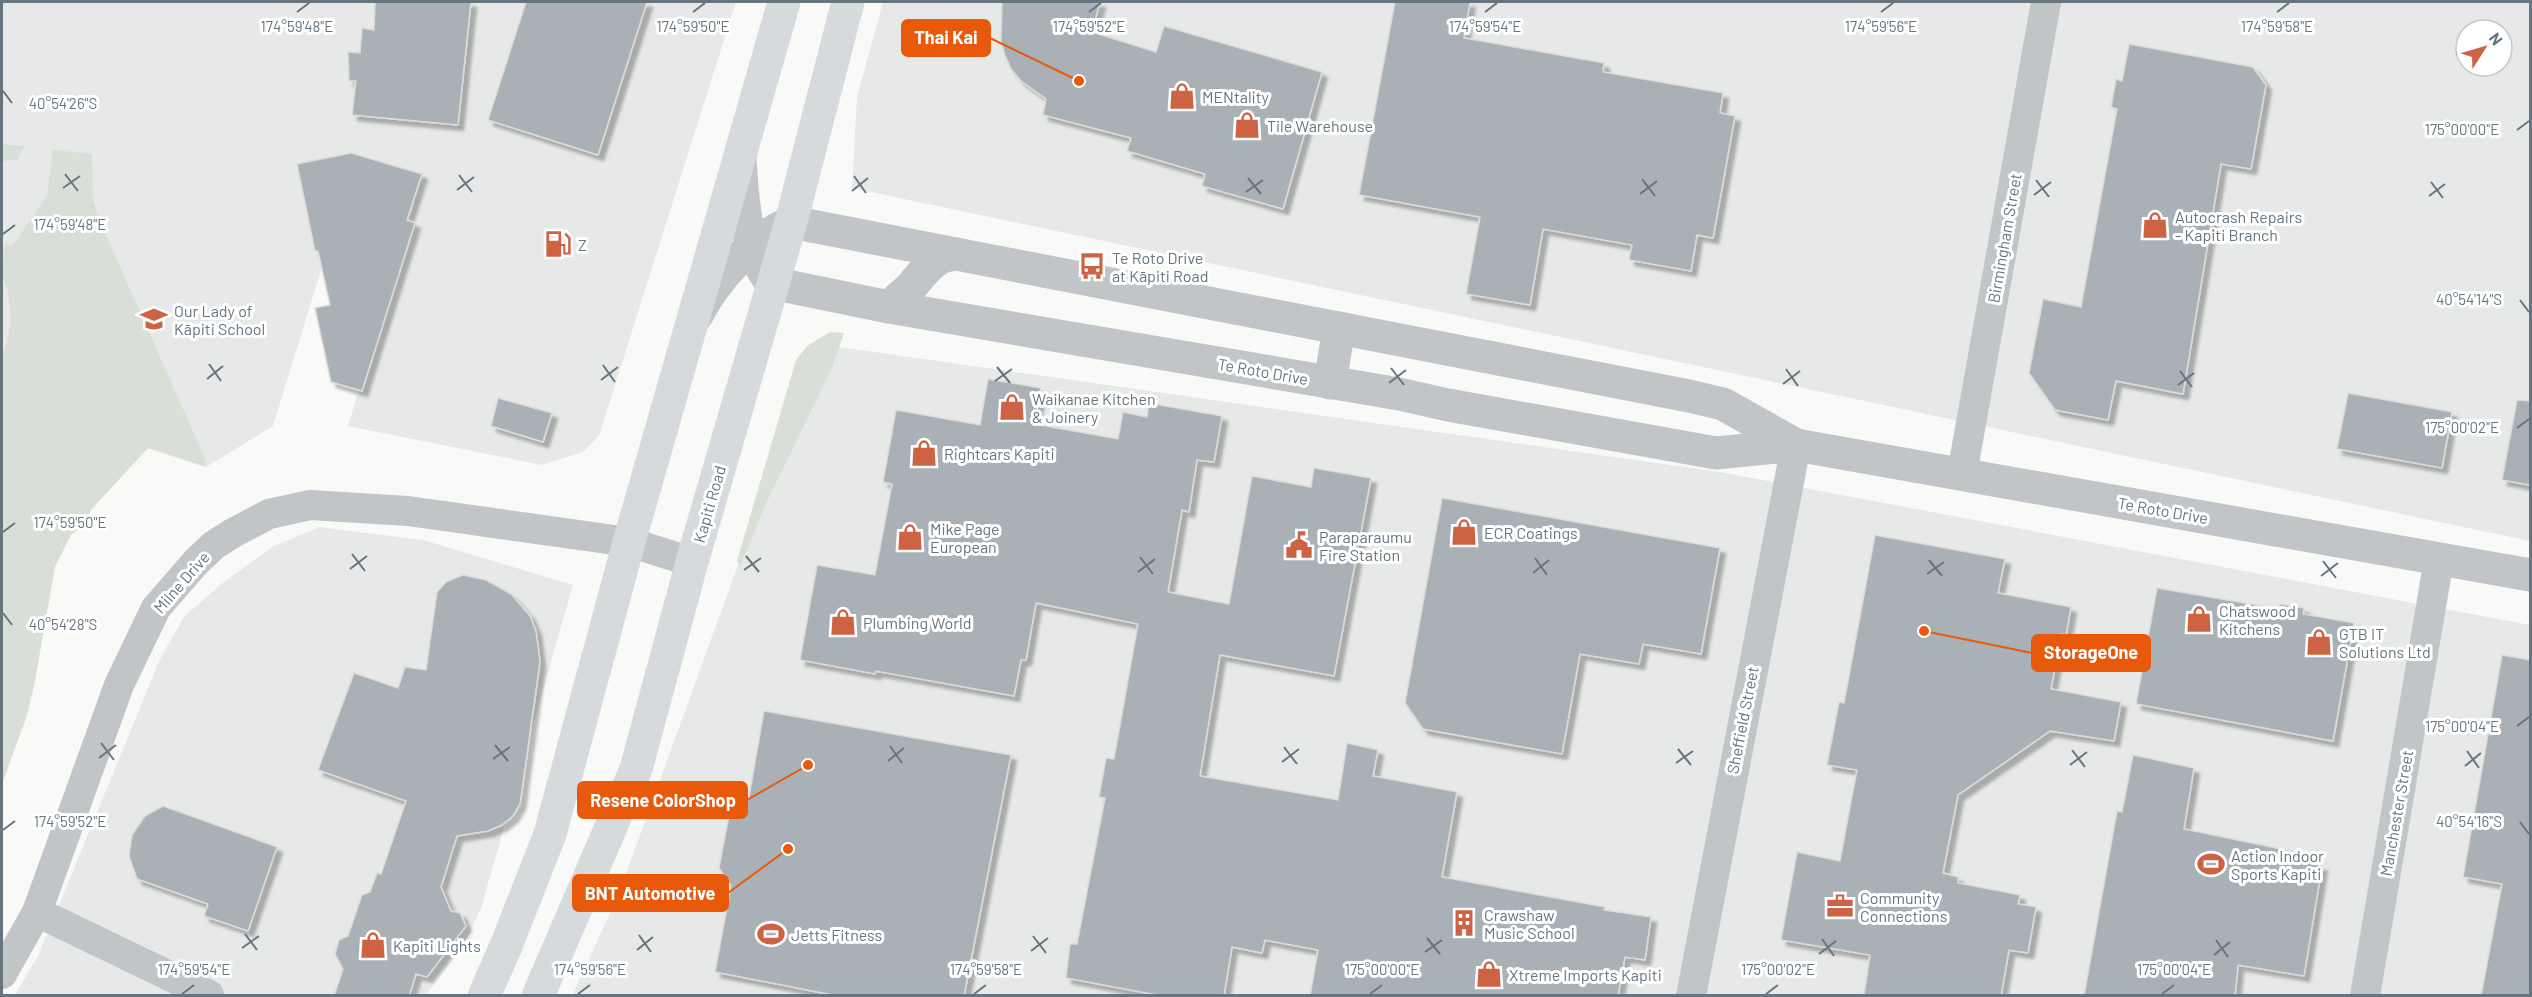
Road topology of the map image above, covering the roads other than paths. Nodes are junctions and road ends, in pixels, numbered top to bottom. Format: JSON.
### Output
{"nodes":[{"id":1,"x":784,"y":2,"type":"edge"},
{"id":2,"x":848,"y":2,"type":"edge"},
{"id":3,"x":2046,"y":2,"type":"edge"},
{"id":4,"x":740,"y":148,"type":"junction"},
{"id":5,"x":791,"y":222,"type":"junction"},
{"id":6,"x":753,"y":246,"type":"junction"},
{"id":7,"x":956,"y":254,"type":"junction"},
{"id":8,"x":772,"y":283,"type":"junction"},
{"id":9,"x":889,"y":306,"type":"junction"},
{"id":10,"x":1339,"y":328,"type":"junction"},
{"id":11,"x":690,"y":329,"type":"junction"},
{"id":12,"x":1330,"y":383,"type":"junction"},
{"id":13,"x":1796,"y":445,"type":"junction"},
{"id":14,"x":1962,"y":474,"type":"junction"},
{"id":15,"x":629,"y":542,"type":"junction"},
{"id":16,"x":2439,"y":559,"type":"junction"},
{"id":17,"x":692,"y":562,"type":"junction"},
{"id":18,"x":2530,"y":576,"type":"edge"},
{"id":19,"x":37,"y":912,"type":"junction"},
{"id":20,"x":2,"y":974,"type":"edge"},
{"id":21,"x":209,"y":995,"type":"edge"},
{"id":22,"x":484,"y":996,"type":"edge"},
{"id":23,"x":538,"y":996,"type":"edge"},
{"id":24,"x":1691,"y":996,"type":"edge"},
{"id":25,"x":2365,"y":996,"type":"edge"}],
"edges":[{"from":1,"to":4,"type":"main road"},
{"from":2,"to":5,"type":"main road","name":"Kapiti Road"},
{"from":3,"to":14,"type":"street","name":"Birmingham Street"},
{"from":4,"to":6,"type":"street"},
{"from":4,"to":11,"type":"main road"},
{"from":5,"to":6,"type":"street"},
{"from":5,"to":7,"type":"street","name":"Te Roto Drive"},
{"from":5,"to":8,"type":"main road","name":"Kapiti Road"},
{"from":6,"to":8,"type":"street"},
{"from":6,"to":11,"type":"street"},
{"from":7,"to":9,"type":"street"},
{"from":7,"to":10,"type":"street","name":"Te Roto Drive"},
{"from":8,"to":9,"type":"street","name":"Te Roto Drive"},
{"from":8,"to":17,"type":"main road","name":"Kapiti Road"},
{"from":9,"to":12,"type":"street","name":"Te Roto Drive"},
{"from":10,"to":12,"type":"street"},
{"from":10,"to":13,"type":"street","name":"Te Roto Drive"},
{"from":11,"to":15,"type":"main road"},
{"from":12,"to":13,"type":"street","name":"Te Roto Drive"},
{"from":13,"to":14,"type":"street","name":"Te Roto Drive"},
{"from":13,"to":24,"type":"street","name":"Sheffield Street"},
{"from":14,"to":16,"type":"street","name":"Te Roto Drive"},
{"from":15,"to":17,"type":"street","name":"Milne Drive"},
{"from":15,"to":19,"type":"street","name":"Milne Drive"},
{"from":15,"to":22,"type":"main road"},
{"from":16,"to":18,"type":"street","name":"Te Roto Drive"},
{"from":16,"to":25,"type":"street","name":"Manchester Street"},
{"from":17,"to":23,"type":"main road","name":"Kapiti Road"},
{"from":19,"to":20,"type":"street","name":"Milne Drive"},
{"from":19,"to":21,"type":"street"}]}
